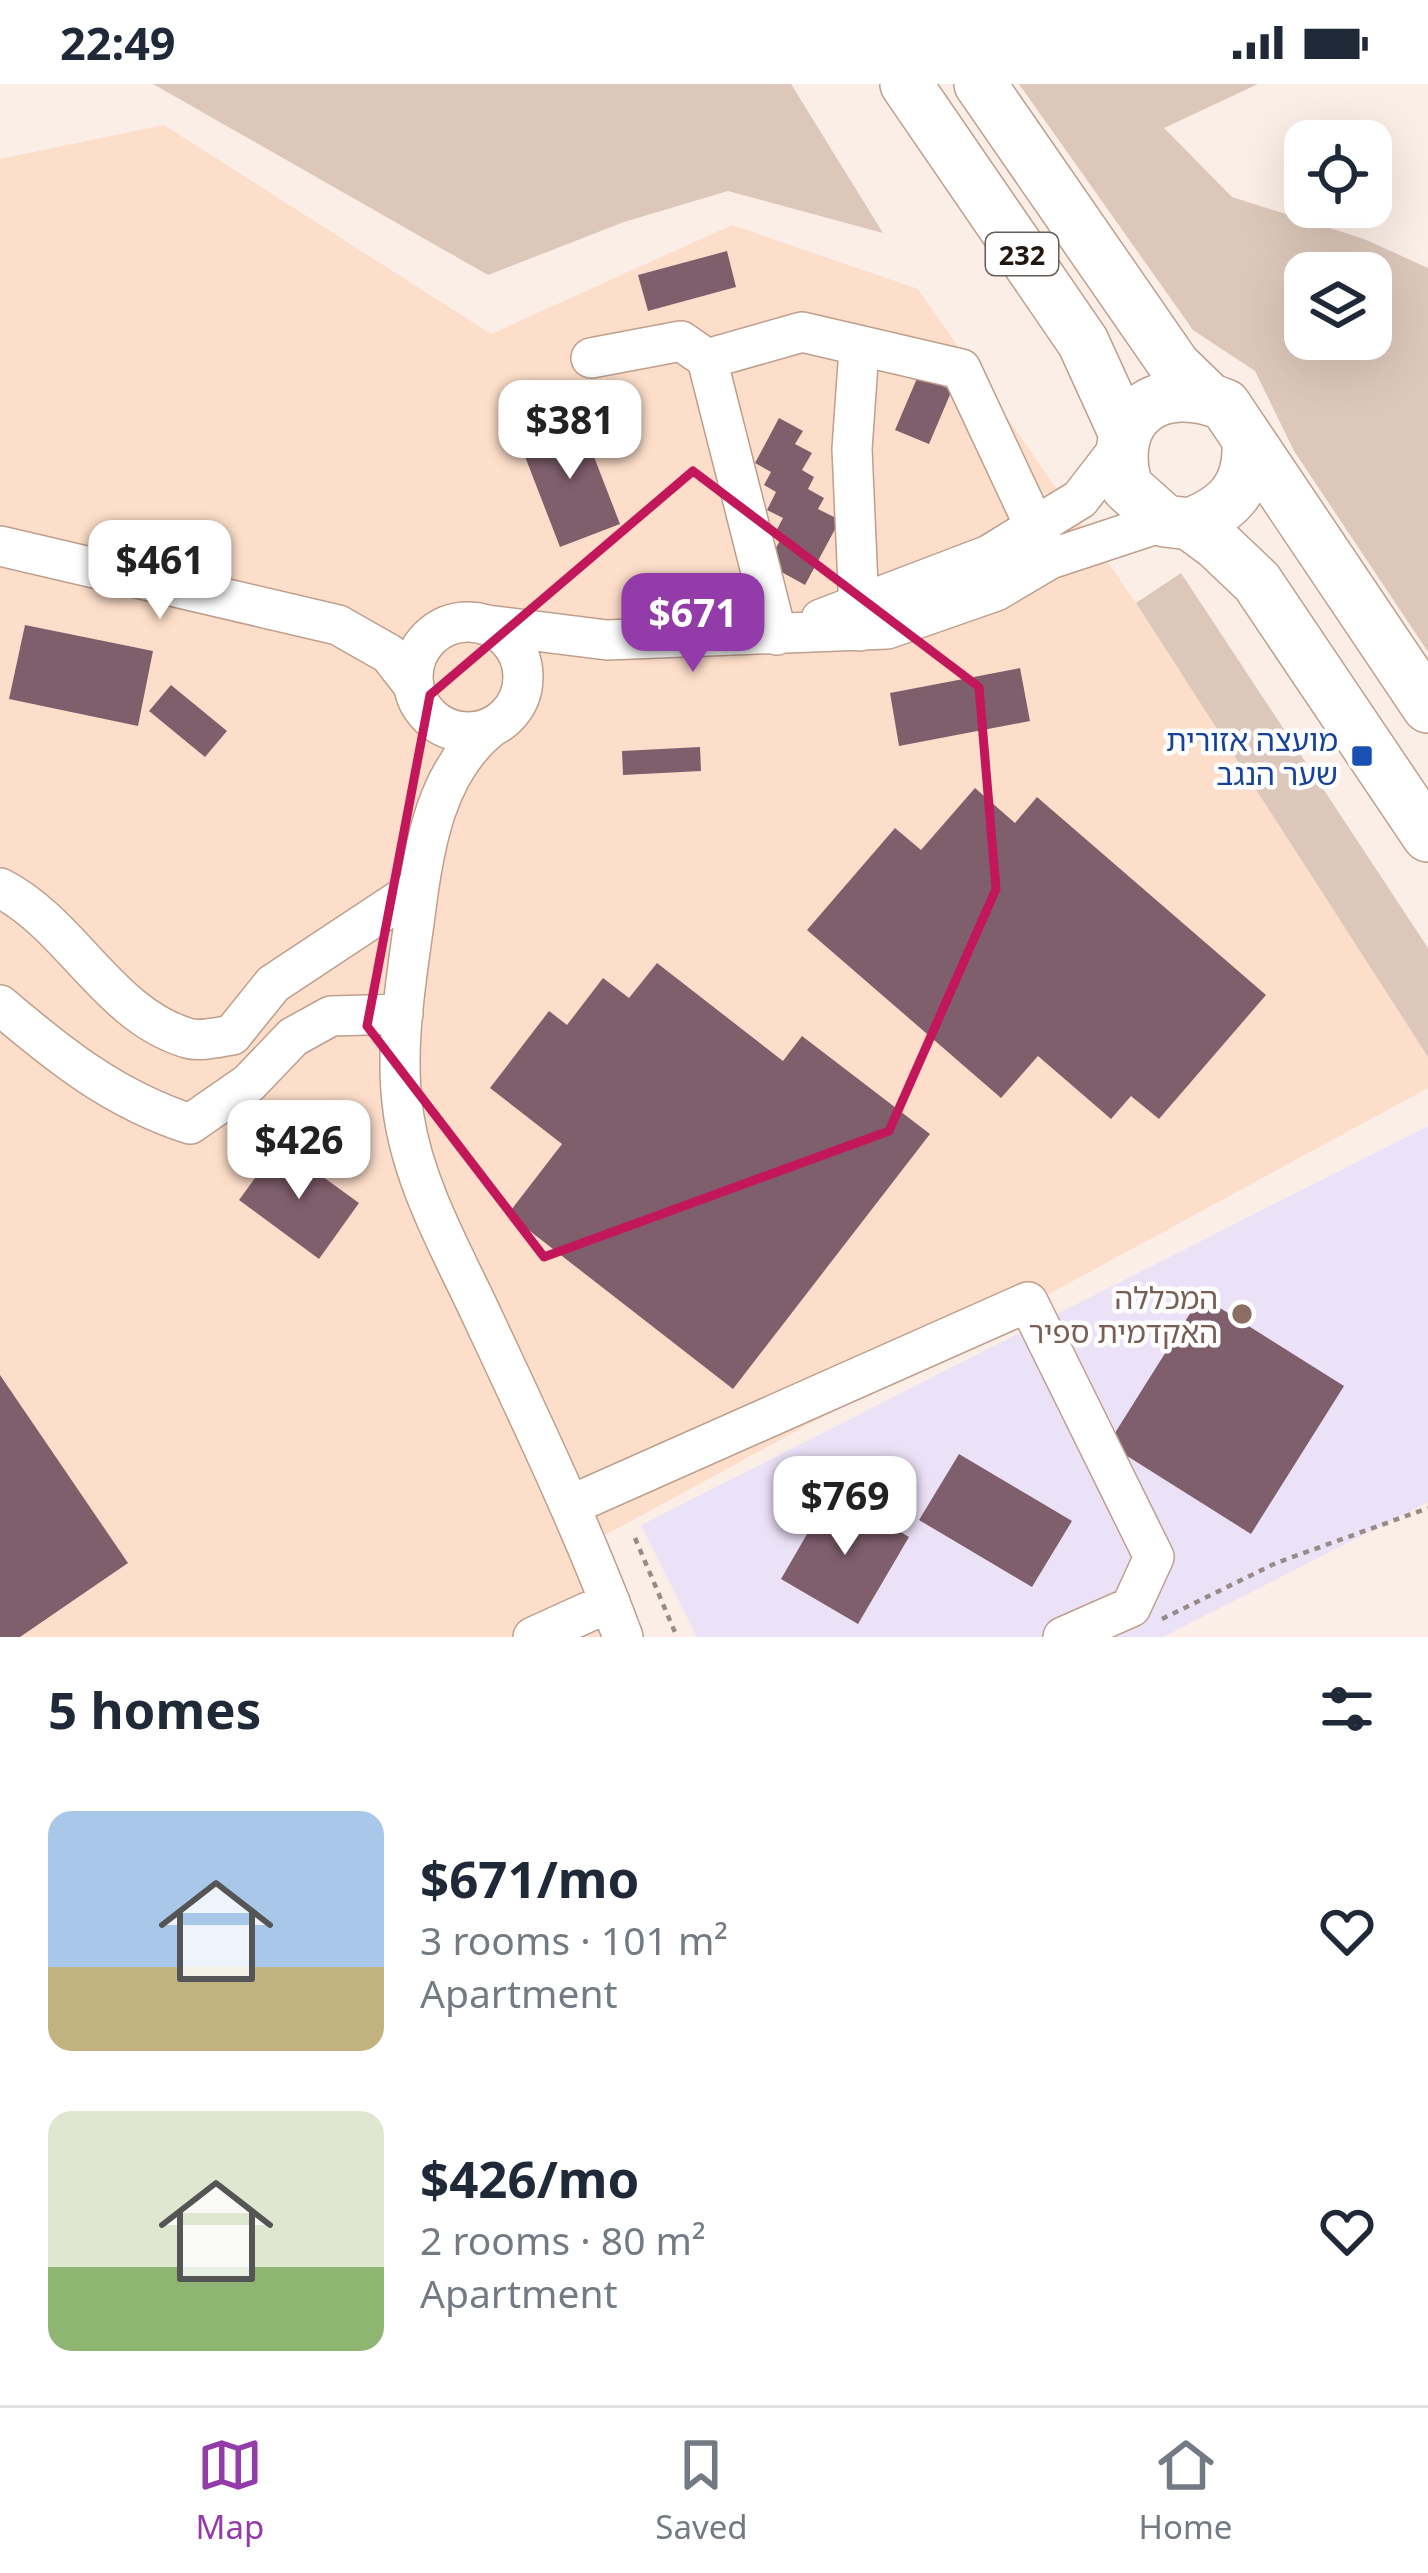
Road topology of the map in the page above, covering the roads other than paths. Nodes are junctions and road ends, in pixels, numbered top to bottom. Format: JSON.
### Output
{"nodes":[{"id":1,"x":906,"y":84,"type":"edge"},
{"id":2,"x":980,"y":84,"type":"edge"},
{"id":3,"x":859,"y":350,"type":"junction"},
{"id":4,"x":591,"y":358,"type":"dead end"},
{"id":5,"x":707,"y":359,"type":"junction"},
{"id":6,"x":1208,"y":398,"type":"junction"},
{"id":7,"x":1123,"y":439,"type":"junction"},
{"id":8,"x":1248,"y":443,"type":"junction"},
{"id":9,"x":1178,"y":522,"type":"junction"},
{"id":10,"x":1042,"y":544,"type":"junction"},
{"id":11,"x":0,"y":546,"type":"edge"},
{"id":12,"x":859,"y":619,"type":"junction"},
{"id":13,"x":338,"y":625,"type":"junction"},
{"id":14,"x":468,"y":625,"type":"junction"},
{"id":15,"x":776,"y":635,"type":"junction"},
{"id":16,"x":608,"y":640,"type":"junction"},
{"id":17,"x":521,"y":694,"type":"junction"},
{"id":18,"x":423,"y":703,"type":"junction"},
{"id":19,"x":1428,"y":706,"type":"edge"},
{"id":20,"x":490,"y":728,"type":"junction"},
{"id":21,"x":434,"y":816,"type":"junction"},
{"id":22,"x":1428,"y":836,"type":"edge"},
{"id":23,"x":0,"y":888,"type":"edge"},
{"id":24,"x":418,"y":888,"type":"junction"},
{"id":25,"x":0,"y":1005,"type":"edge"},
{"id":26,"x":403,"y":1014,"type":"junction"},
{"id":27,"x":571,"y":1505,"type":"junction"},
{"id":28,"x":617,"y":1620,"type":"edge"},
{"id":29,"x":533,"y":1637,"type":"edge"},
{"id":30,"x":1063,"y":1637,"type":"edge"}],
"edges":[{"from":1,"to":7,"type":"main road","number":"232"},
{"from":2,"to":6,"type":"main road","number":"232"},
{"from":3,"to":5,"type":"street"},
{"from":3,"to":10,"type":"street"},
{"from":3,"to":12,"type":"street"},
{"from":4,"to":5,"type":"street"},
{"from":5,"to":15,"type":"street"},
{"from":6,"to":7,"type":"main road"},
{"from":6,"to":8,"type":"main road","number":"232"},
{"from":7,"to":9,"type":"main road","number":"232"},
{"from":7,"to":10,"type":"street"},
{"from":8,"to":9,"type":"main road"},
{"from":8,"to":19,"type":"main road","number":"232"},
{"from":9,"to":10,"type":"street"},
{"from":9,"to":22,"type":"main road","number":"232"},
{"from":10,"to":12,"type":"street"},
{"from":11,"to":13,"type":"street"},
{"from":12,"to":15,"type":"street"},
{"from":13,"to":14,"type":"street"},
{"from":13,"to":18,"type":"street"},
{"from":14,"to":16,"type":"street"},
{"from":14,"to":17,"type":"street"},
{"from":14,"to":18,"type":"street"},
{"from":15,"to":16,"type":"street"},
{"from":16,"to":17,"type":"street"},
{"from":17,"to":20,"type":"street"},
{"from":18,"to":20,"type":"street"},
{"from":18,"to":21,"type":"street"},
{"from":20,"to":21,"type":"street"},
{"from":21,"to":24,"type":"street"},
{"from":23,"to":24,"type":"street"},
{"from":24,"to":26,"type":"street"},
{"from":25,"to":26,"type":"street"},
{"from":26,"to":27,"type":"street"},
{"from":27,"to":28,"type":"street"},
{"from":27,"to":30,"type":"street"},
{"from":28,"to":29,"type":"street"}]}
